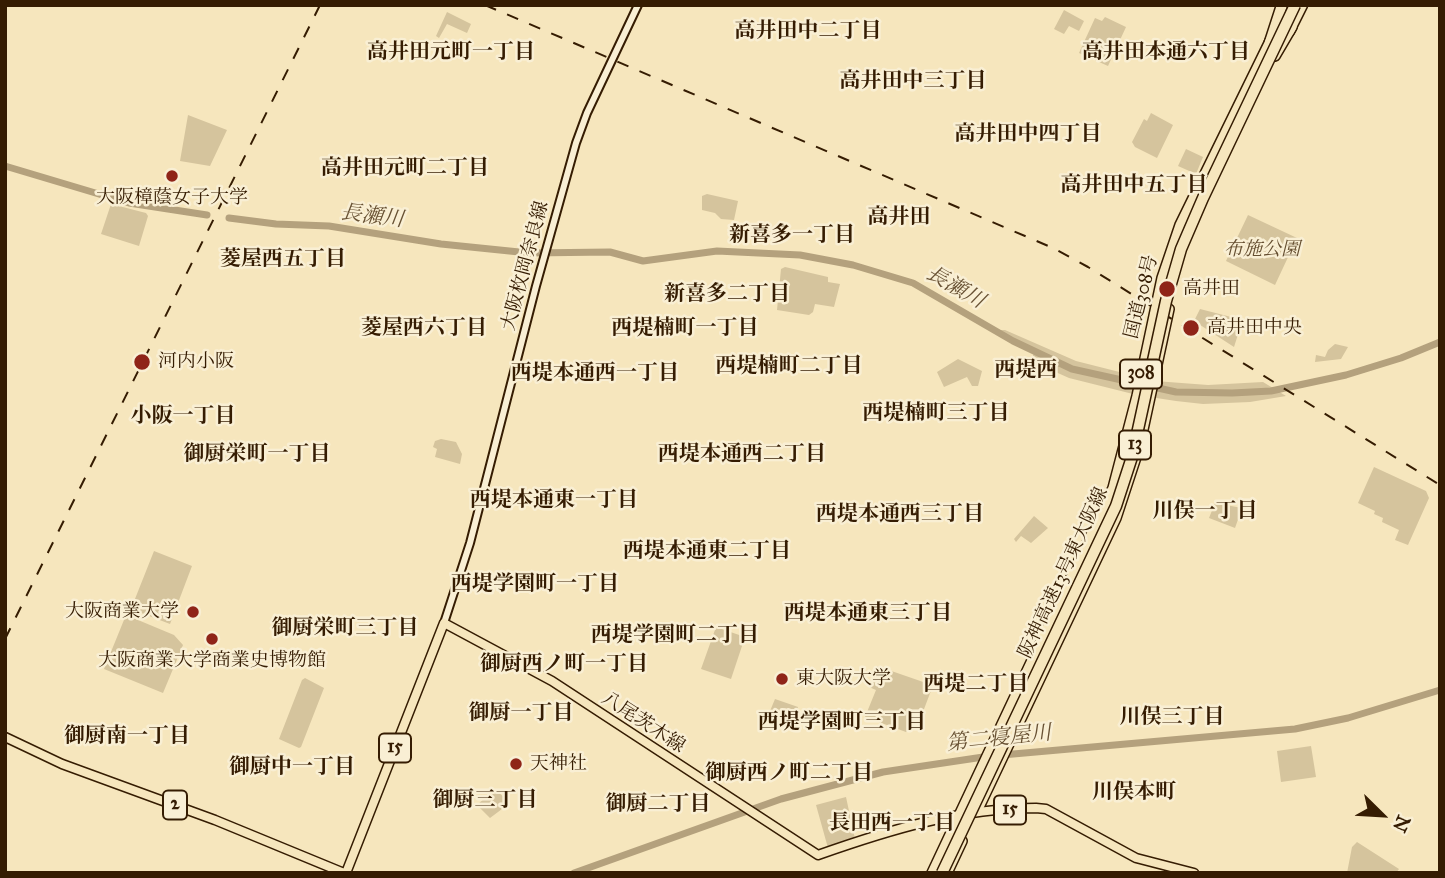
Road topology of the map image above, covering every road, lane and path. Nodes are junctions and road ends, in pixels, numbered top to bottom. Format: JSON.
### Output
{"nodes":[{"id":1,"x":638,"y":5,"type":"edge"},
{"id":2,"x":1300,"y":5,"type":"edge"},
{"id":3,"x":1284,"y":6,"type":"edge"},
{"id":4,"x":1289,"y":31,"type":"joint"},
{"id":5,"x":1270,"y":42,"type":"joint"},
{"id":6,"x":1275,"y":56,"type":"junction"},
{"id":7,"x":444,"y":623,"type":"junction"},
{"id":8,"x":5,"y":737,"type":"edge"},
{"id":9,"x":975,"y":814,"type":"junction"},
{"id":10,"x":959,"y":815,"type":"junction"},
{"id":11,"x":345,"y":873,"type":"edge"},
{"id":12,"x":934,"y":873,"type":"edge"},
{"id":13,"x":945,"y":873,"type":"edge"},
{"id":14,"x":1194,"y":873,"type":"edge"}],
"edges":[{"from":1,"to":7,"type":"main road","name":"大阪枚岡奈良線"},
{"from":2,"to":4,"type":"highway"},
{"from":2,"to":6,"type":"highway","name":"国道308号","number":"308"},
{"from":2,"to":13,"type":"highway","name":"阪神高速13号東大阪線","number":"13","bridge":true},
{"from":3,"to":5,"type":"highway"},
{"from":3,"to":12,"type":"highway","name":"阪神高速13号東大阪線","number":"13","bridge":true},
{"from":4,"to":6,"type":"highway"},
{"from":5,"to":10,"type":"highway","name":"国道308号","number":"308"},
{"from":6,"to":9,"type":"highway","name":"国道308号","number":"308","bridge":true},
{"from":7,"to":10,"type":"main road","name":"八尾茨木線","number":"15"},
{"from":7,"to":11,"type":"main road","number":"15"},
{"from":8,"to":11,"type":"main road","number":"2"},
{"from":9,"to":10,"type":"main road","name":"八尾茨木線","number":"15"},
{"from":9,"to":13,"type":"highway","name":"国道308号","number":"308"},
{"from":9,"to":14,"type":"main road","name":"八尾茨木線","number":"15"},
{"from":10,"to":12,"type":"highway","name":"国道308号","number":"308"}]}
